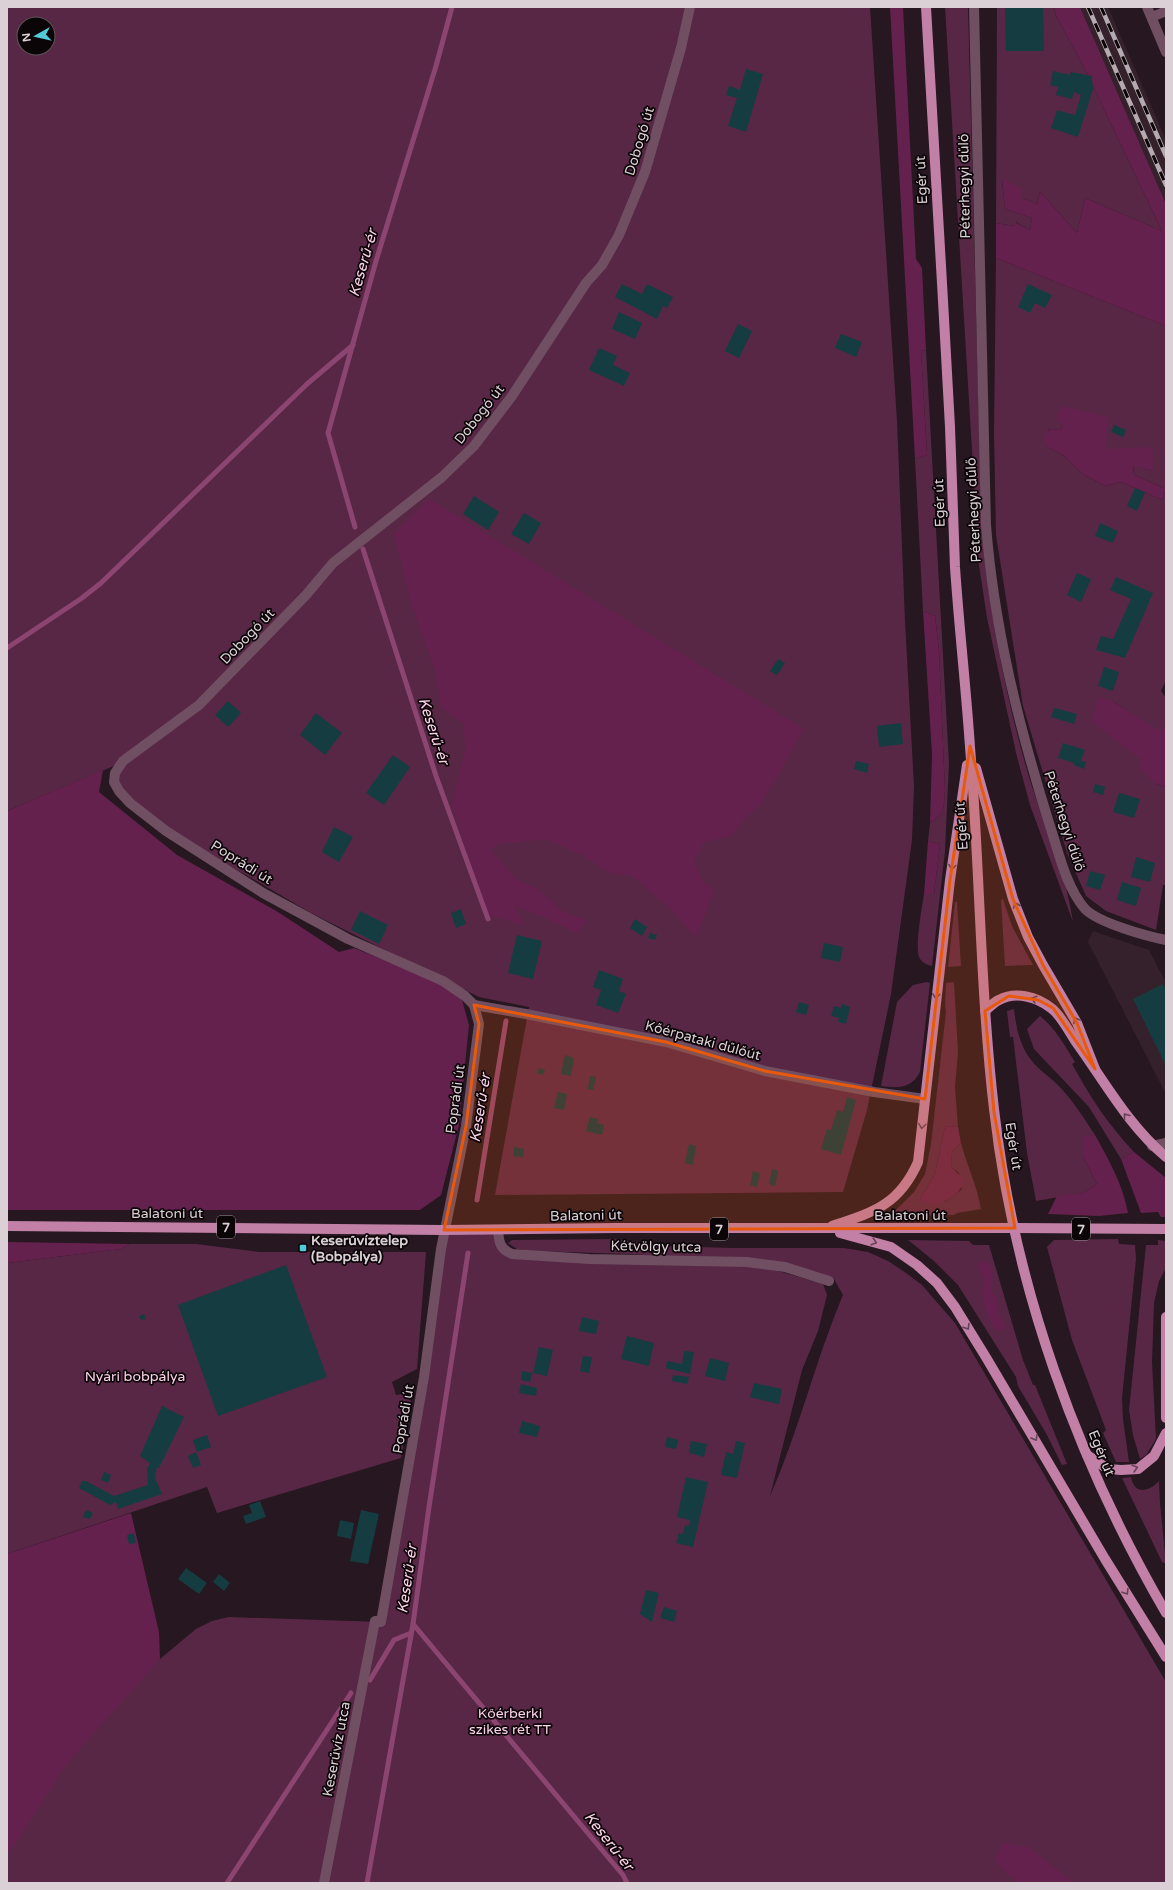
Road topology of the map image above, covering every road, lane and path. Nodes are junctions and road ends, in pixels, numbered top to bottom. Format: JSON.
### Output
{"nodes":[{"id":1,"x":690,"y":7,"type":"edge"},
{"id":2,"x":926,"y":7,"type":"edge"},
{"id":3,"x":974,"y":7,"type":"edge"},
{"id":4,"x":1148,"y":7,"type":"edge"},
{"id":5,"x":1166,"y":11,"type":"edge"},
{"id":6,"x":1152,"y":17,"type":"junction"},
{"id":7,"x":1166,"y":52,"type":"edge"},
{"id":8,"x":970,"y":746,"type":"junction"},
{"id":9,"x":115,"y":773,"type":"joint"},
{"id":10,"x":1166,"y":940,"type":"edge"},
{"id":11,"x":474,"y":1005,"type":"junction"},
{"id":12,"x":985,"y":1011,"type":"junction"},
{"id":13,"x":1096,"y":1069,"type":"junction"},
{"id":14,"x":925,"y":1099,"type":"junction"},
{"id":15,"x":1166,"y":1143,"type":"edge"},
{"id":16,"x":1152,"y":1146,"type":"junction"},
{"id":17,"x":1166,"y":1158,"type":"edge"},
{"id":18,"x":7,"y":1226,"type":"edge"},
{"id":19,"x":822,"y":1229,"type":"junction"},
{"id":20,"x":1162,"y":1229,"type":"edge"},
{"id":21,"x":444,"y":1230,"type":"junction"},
{"id":22,"x":498,"y":1230,"type":"junction"},
{"id":23,"x":829,"y":1281,"type":"dead end"},
{"id":24,"x":1166,"y":1317,"type":"edge"},
{"id":25,"x":1166,"y":1418,"type":"edge"},
{"id":26,"x":1166,"y":1433,"type":"edge"},
{"id":27,"x":1087,"y":1455,"type":"junction"},
{"id":28,"x":1166,"y":1613,"type":"edge"},
{"id":29,"x":375,"y":1621,"type":"joint"},
{"id":30,"x":1166,"y":1657,"type":"edge"},
{"id":31,"x":324,"y":1883,"type":"edge"}],
"edges":[{"from":1,"to":9,"type":"street","name":"Dobogó út"},
{"from":2,"to":8,"type":"main road","name":"Egér út"},
{"from":3,"to":10,"type":"street","name":"Péterhegyi dűlő"},
{"from":4,"to":6,"type":"street"},
{"from":5,"to":6,"type":"street"},
{"from":6,"to":7,"type":"street"},
{"from":8,"to":12,"type":"main road","name":"Egér út"},
{"from":13,"to":8,"type":"main road","one_way":true},
{"from":8,"to":14,"type":"main road","one_way":true},
{"from":9,"to":11,"type":"street","name":"Poprádi út"},
{"from":11,"to":14,"type":"street","name":"Kőérpataki dűlőút"},
{"from":11,"to":21,"type":"street","name":"Poprádi út"},
{"from":13,"to":12,"type":"main road","one_way":true},
{"from":12,"to":27,"type":"main road","name":"Egér út"},
{"from":16,"to":13,"type":"main road","one_way":true},
{"from":14,"to":19,"type":"main road","one_way":true},
{"from":15,"to":16,"type":"street"},
{"from":16,"to":17,"type":"main road"},
{"from":18,"to":21,"type":"main road","name":"Balatoni út","number":"7"},
{"from":19,"to":20,"type":"main road","name":"Balatoni út","number":"7","bridge":true},
{"from":19,"to":22,"type":"main road","name":"Balatoni út","number":"7"},
{"from":19,"to":30,"type":"main road","one_way":true},
{"from":21,"to":22,"type":"main road","name":"Balatoni út","number":"7"},
{"from":21,"to":29,"type":"street","name":"Poprádi út"},
{"from":22,"to":23,"type":"street","name":"Kétvölgy utca"},
{"from":24,"to":25,"type":"main road"},
{"from":27,"to":26,"type":"main road","one_way":true},
{"from":27,"to":28,"type":"main road","name":"Egér út"},
{"from":29,"to":31,"type":"street","name":"Keserűvíz utca"}]}
